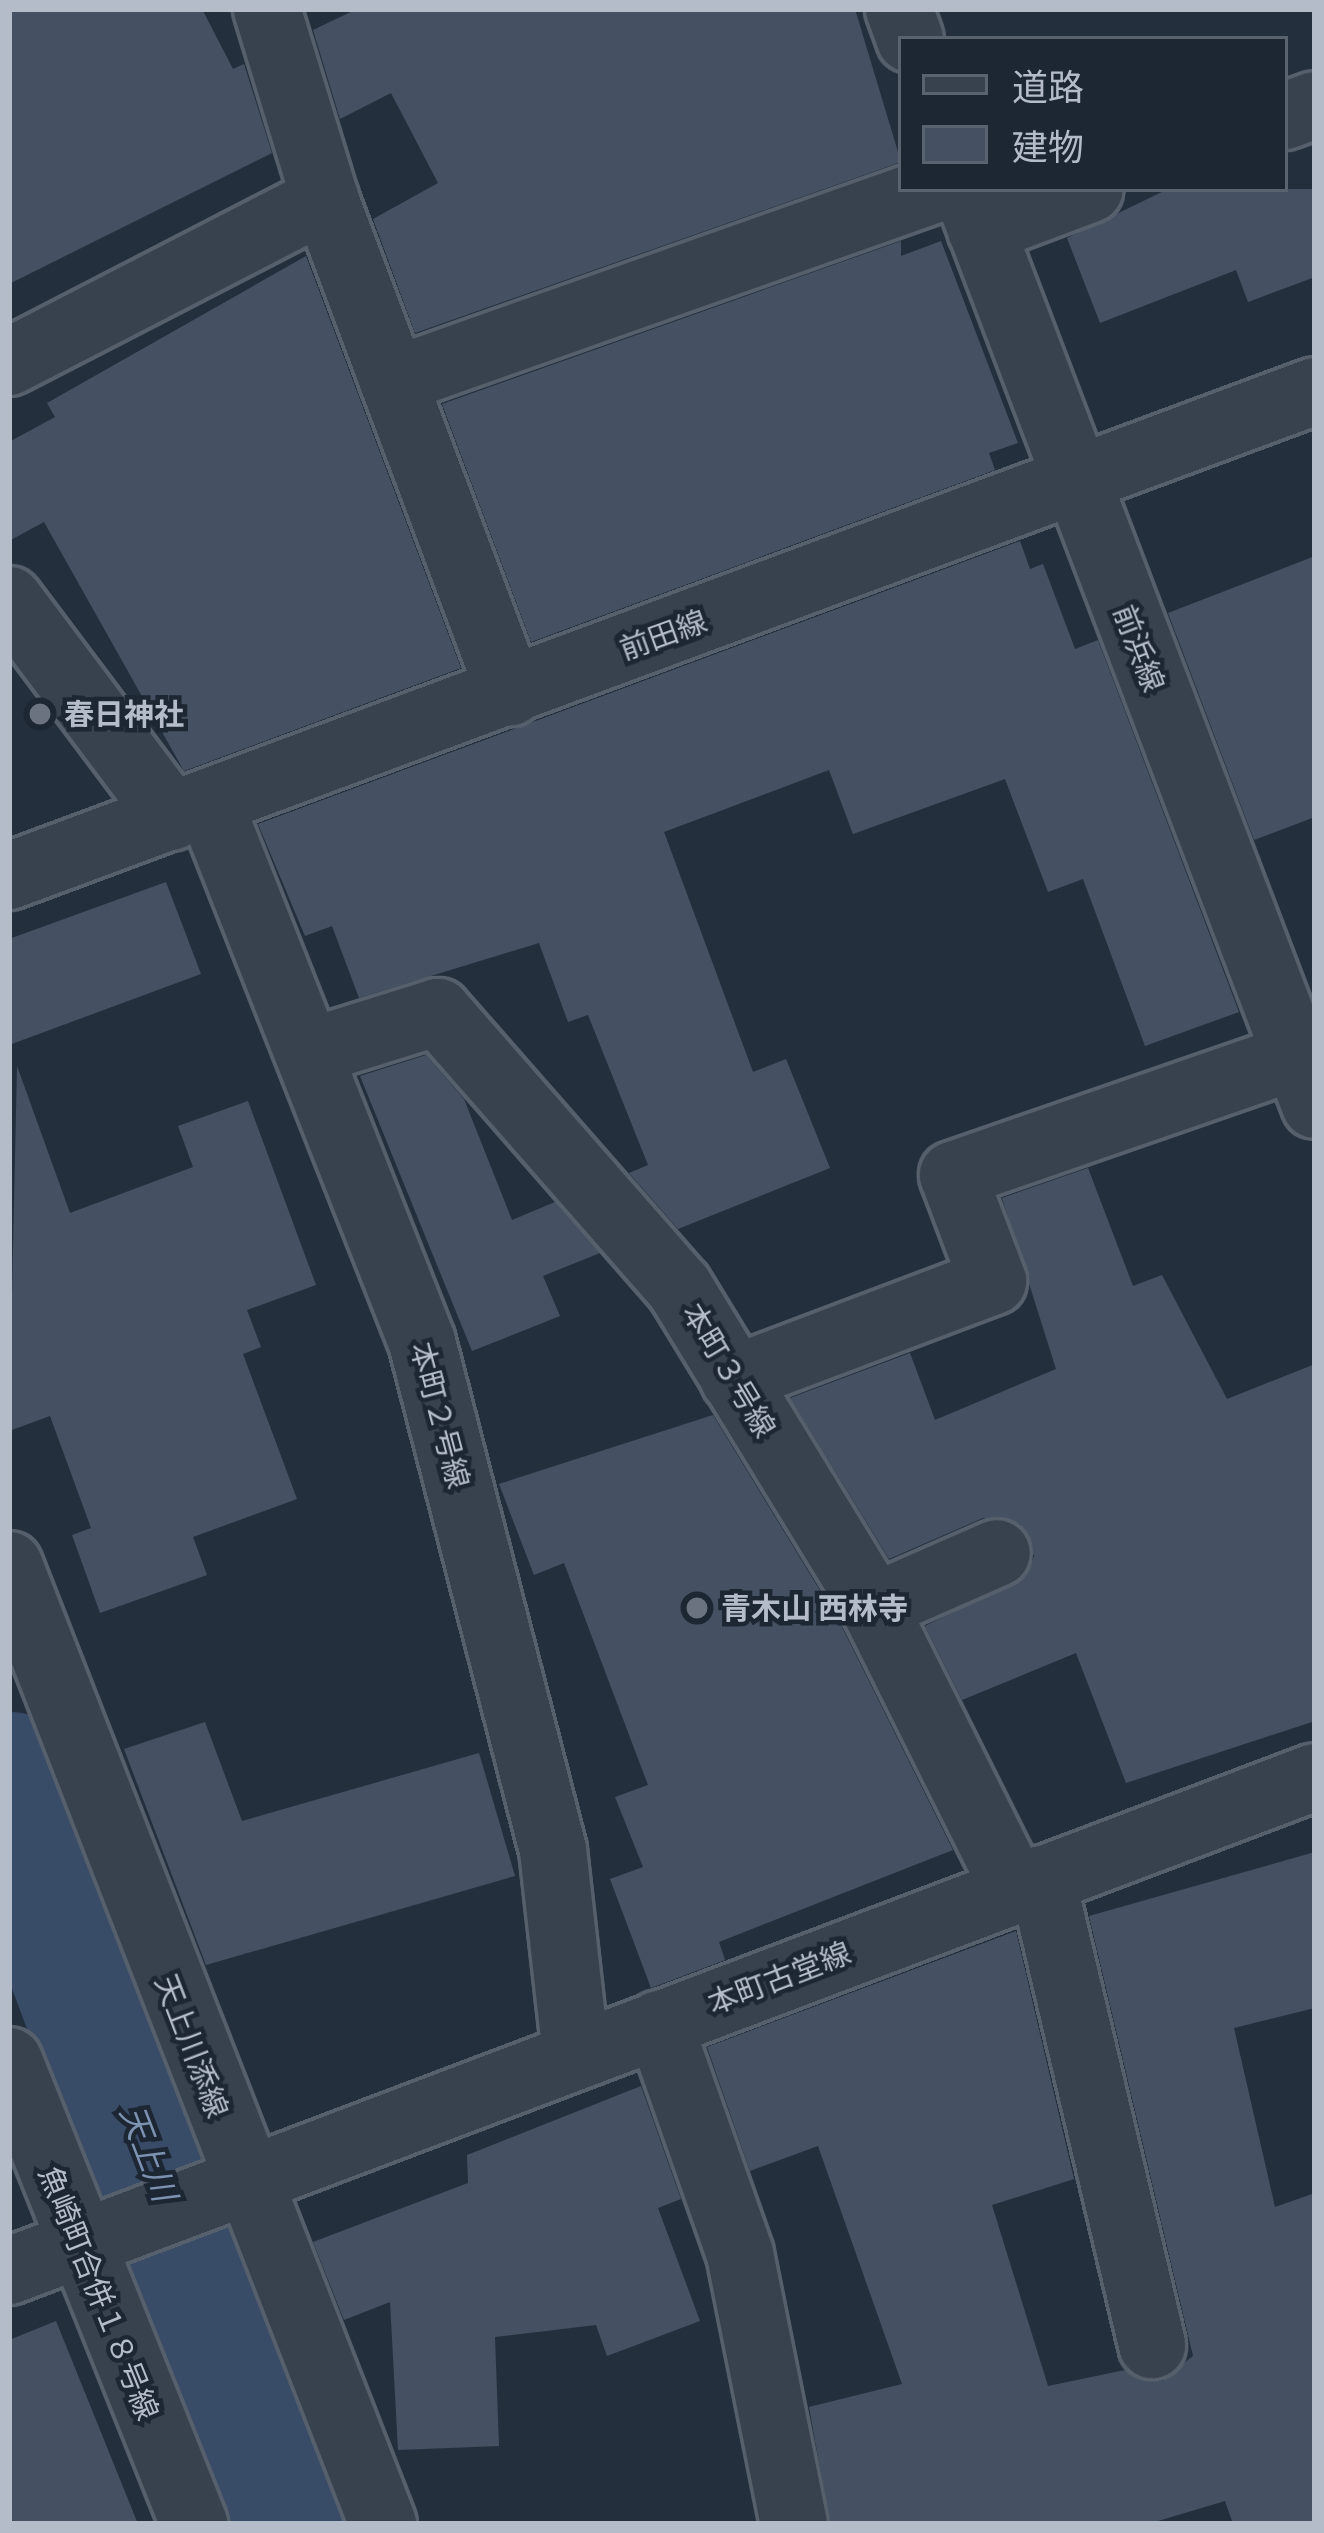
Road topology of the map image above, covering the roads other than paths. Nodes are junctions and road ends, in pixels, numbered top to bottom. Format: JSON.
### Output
{"nodes":[{"id":1,"x":267,"y":9,"type":"edge"},
{"id":2,"x":1060,"y":192,"type":"edge"},
{"id":3,"x":325,"y":200,"type":"junction"},
{"id":4,"x":961,"y":202,"type":"edge"},
{"id":5,"x":9,"y":362,"type":"edge"},
{"id":6,"x":393,"y":381,"type":"junction"},
{"id":7,"x":1315,"y":391,"type":"edge"},
{"id":8,"x":1076,"y":482,"type":"junction"},
{"id":9,"x":9,"y":600,"type":"edge"},
{"id":10,"x":510,"y":692,"type":"junction"},
{"id":11,"x":190,"y":809,"type":"junction"},
{"id":12,"x":9,"y":876,"type":"edge"},
{"id":13,"x":313,"y":1051,"type":"junction"},
{"id":14,"x":1306,"y":1081,"type":"edge"},
{"id":15,"x":734,"y":1379,"type":"junction"},
{"id":16,"x":997,"y":1552,"type":"dead end"},
{"id":17,"x":9,"y":1565,"type":"edge"},
{"id":18,"x":874,"y":1606,"type":"junction"},
{"id":19,"x":1315,"y":1777,"type":"edge"},
{"id":20,"x":1029,"y":1884,"type":"junction"},
{"id":21,"x":658,"y":2024,"type":"junction"},
{"id":22,"x":576,"y":2054,"type":"junction"},
{"id":23,"x":9,"y":2061,"type":"edge"},
{"id":24,"x":231,"y":2183,"type":"junction"},
{"id":25,"x":88,"y":2239,"type":"junction"},
{"id":26,"x":9,"y":2271,"type":"edge"},
{"id":27,"x":1152,"y":2345,"type":"dead end"},
{"id":28,"x":194,"y":2524,"type":"edge"},
{"id":29,"x":383,"y":2524,"type":"edge"},
{"id":30,"x":794,"y":2524,"type":"edge"}],
"edges":[{"from":1,"to":3,"type":"street"},
{"from":2,"to":4,"type":"street"},
{"from":3,"to":5,"type":"street"},
{"from":3,"to":6,"type":"street"},
{"from":4,"to":6,"type":"street"},
{"from":4,"to":8,"type":"street","name":"前浜線"},
{"from":6,"to":10,"type":"street"},
{"from":7,"to":8,"type":"street","name":"前田線"},
{"from":8,"to":10,"type":"street","name":"前田線"},
{"from":8,"to":14,"type":"street","name":"前浜線"},
{"from":9,"to":11,"type":"street","name":"本町２号線"},
{"from":10,"to":11,"type":"street","name":"前田線"},
{"from":11,"to":12,"type":"street","name":"前田線"},
{"from":11,"to":13,"type":"street","name":"本町２号線"},
{"from":13,"to":15,"type":"street","name":"本町３号線"},
{"from":13,"to":22,"type":"street","name":"本町２号線"},
{"from":14,"to":15,"type":"street"},
{"from":15,"to":18,"type":"street","name":"本町３号線"},
{"from":16,"to":18,"type":"street"},
{"from":17,"to":24,"type":"street","name":"天上川添線"},
{"from":18,"to":20,"type":"street","name":"本町３号線"},
{"from":19,"to":20,"type":"street","name":"本町古堂線"},
{"from":20,"to":21,"type":"street","name":"本町古堂線"},
{"from":20,"to":27,"type":"street","name":"本町３号線"},
{"from":21,"to":22,"type":"street","name":"本町古堂線"},
{"from":21,"to":30,"type":"street"},
{"from":22,"to":24,"type":"street","name":"本町古堂線"},
{"from":23,"to":25,"type":"street","name":"魚崎町合併１８号線"},
{"from":24,"to":25,"type":"street","name":"本町古堂線"},
{"from":24,"to":29,"type":"street","name":"天上川添線"},
{"from":25,"to":26,"type":"street","name":"本町古堂線"},
{"from":25,"to":28,"type":"street","name":"魚崎町合併１８号線"}]}
